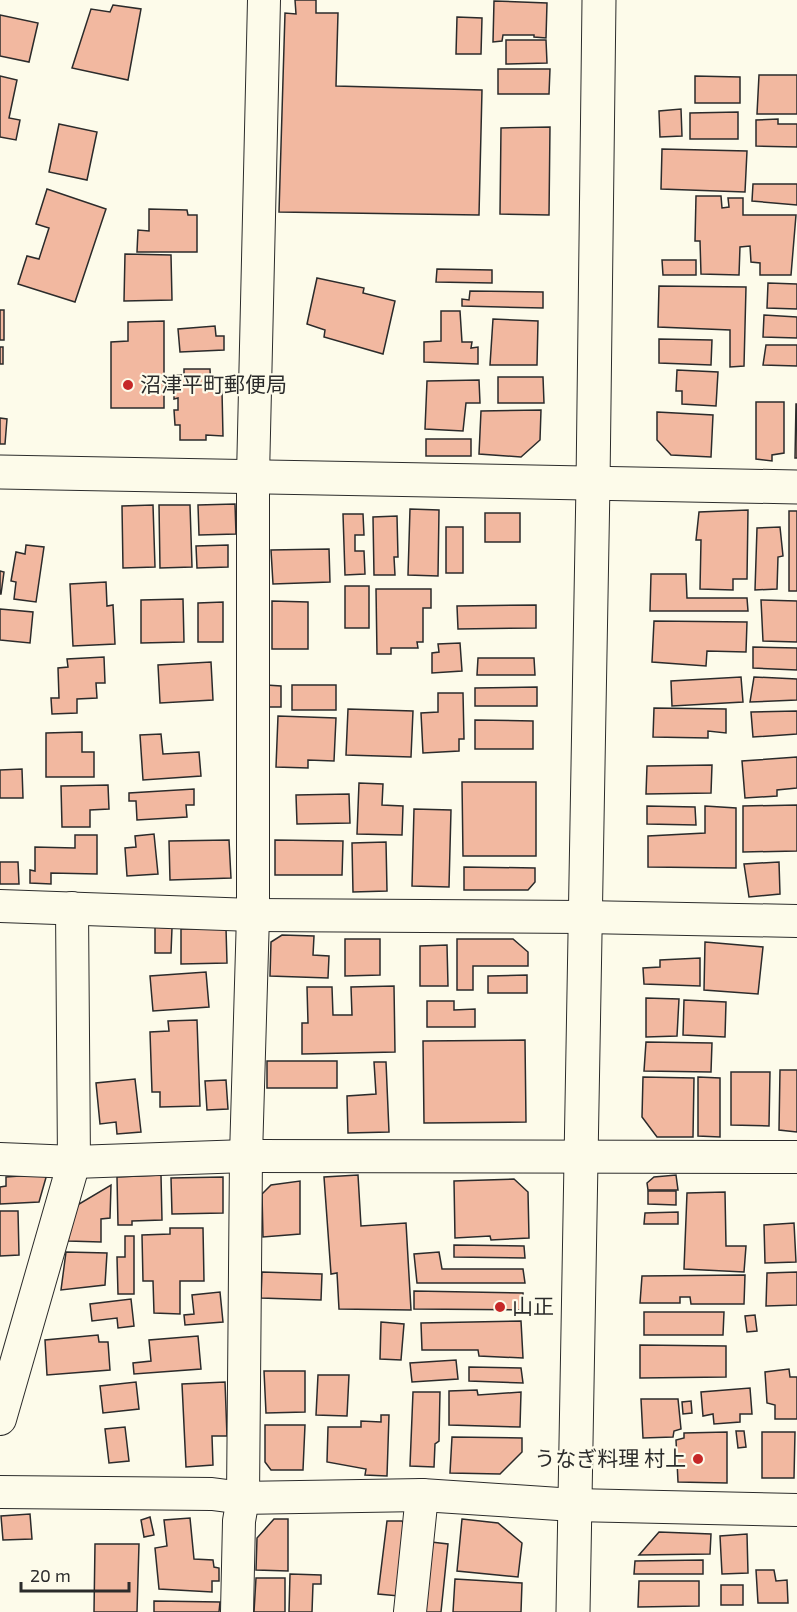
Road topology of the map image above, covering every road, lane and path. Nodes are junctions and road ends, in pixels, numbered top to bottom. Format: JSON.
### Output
{"nodes":[{"id":1,"x":264,"y":0,"type":"edge"},
{"id":2,"x":599,"y":0,"type":"edge"},
{"id":3,"x":0,"y":472,"type":"edge"},
{"id":4,"x":253,"y":476,"type":"junction"},
{"id":5,"x":593,"y":484,"type":"junction"},
{"id":6,"x":797,"y":487,"type":"edge"},
{"id":7,"x":0,"y":906,"type":"edge"},
{"id":8,"x":72,"y":908,"type":"junction"},
{"id":9,"x":253,"y":915,"type":"junction"},
{"id":10,"x":584,"y":917,"type":"junction"},
{"id":11,"x":797,"y":921,"type":"edge"},
{"id":12,"x":246,"y":1156,"type":"junction"},
{"id":13,"x":580,"y":1156,"type":"junction"},
{"id":14,"x":797,"y":1157,"type":"edge"},
{"id":15,"x":0,"y":1159,"type":"edge"},
{"id":16,"x":74,"y":1162,"type":"junction"},
{"id":17,"x":0,"y":1419,"type":"edge"},
{"id":18,"x":0,"y":1492,"type":"edge"},
{"id":19,"x":422,"y":1495,"type":"junction"},
{"id":20,"x":243,"y":1498,"type":"junction"},
{"id":21,"x":574,"y":1505,"type":"junction"},
{"id":22,"x":797,"y":1510,"type":"edge"},
{"id":23,"x":237,"y":1612,"type":"edge"},
{"id":24,"x":410,"y":1612,"type":"edge"},
{"id":25,"x":573,"y":1612,"type":"edge"}],
"edges":[{"from":1,"to":4,"type":"street"},
{"from":2,"to":5,"type":"street"},
{"from":3,"to":4,"type":"street"},
{"from":4,"to":5,"type":"street"},
{"from":4,"to":9,"type":"street"},
{"from":5,"to":6,"type":"street"},
{"from":5,"to":10,"type":"street"},
{"from":7,"to":8,"type":"street"},
{"from":8,"to":9,"type":"street"},
{"from":8,"to":16,"type":"street"},
{"from":9,"to":10,"type":"street"},
{"from":9,"to":12,"type":"street"},
{"from":10,"to":11,"type":"street"},
{"from":10,"to":13,"type":"street"},
{"from":12,"to":13,"type":"street"},
{"from":12,"to":16,"type":"street"},
{"from":12,"to":20,"type":"street"},
{"from":13,"to":14,"type":"street"},
{"from":13,"to":21,"type":"street"},
{"from":15,"to":16,"type":"street"},
{"from":16,"to":17,"type":"street"},
{"from":18,"to":20,"type":"street"},
{"from":19,"to":20,"type":"street"},
{"from":19,"to":21,"type":"street"},
{"from":19,"to":24,"type":"street"},
{"from":20,"to":23,"type":"street"},
{"from":21,"to":22,"type":"street"},
{"from":21,"to":25,"type":"street"}]}
